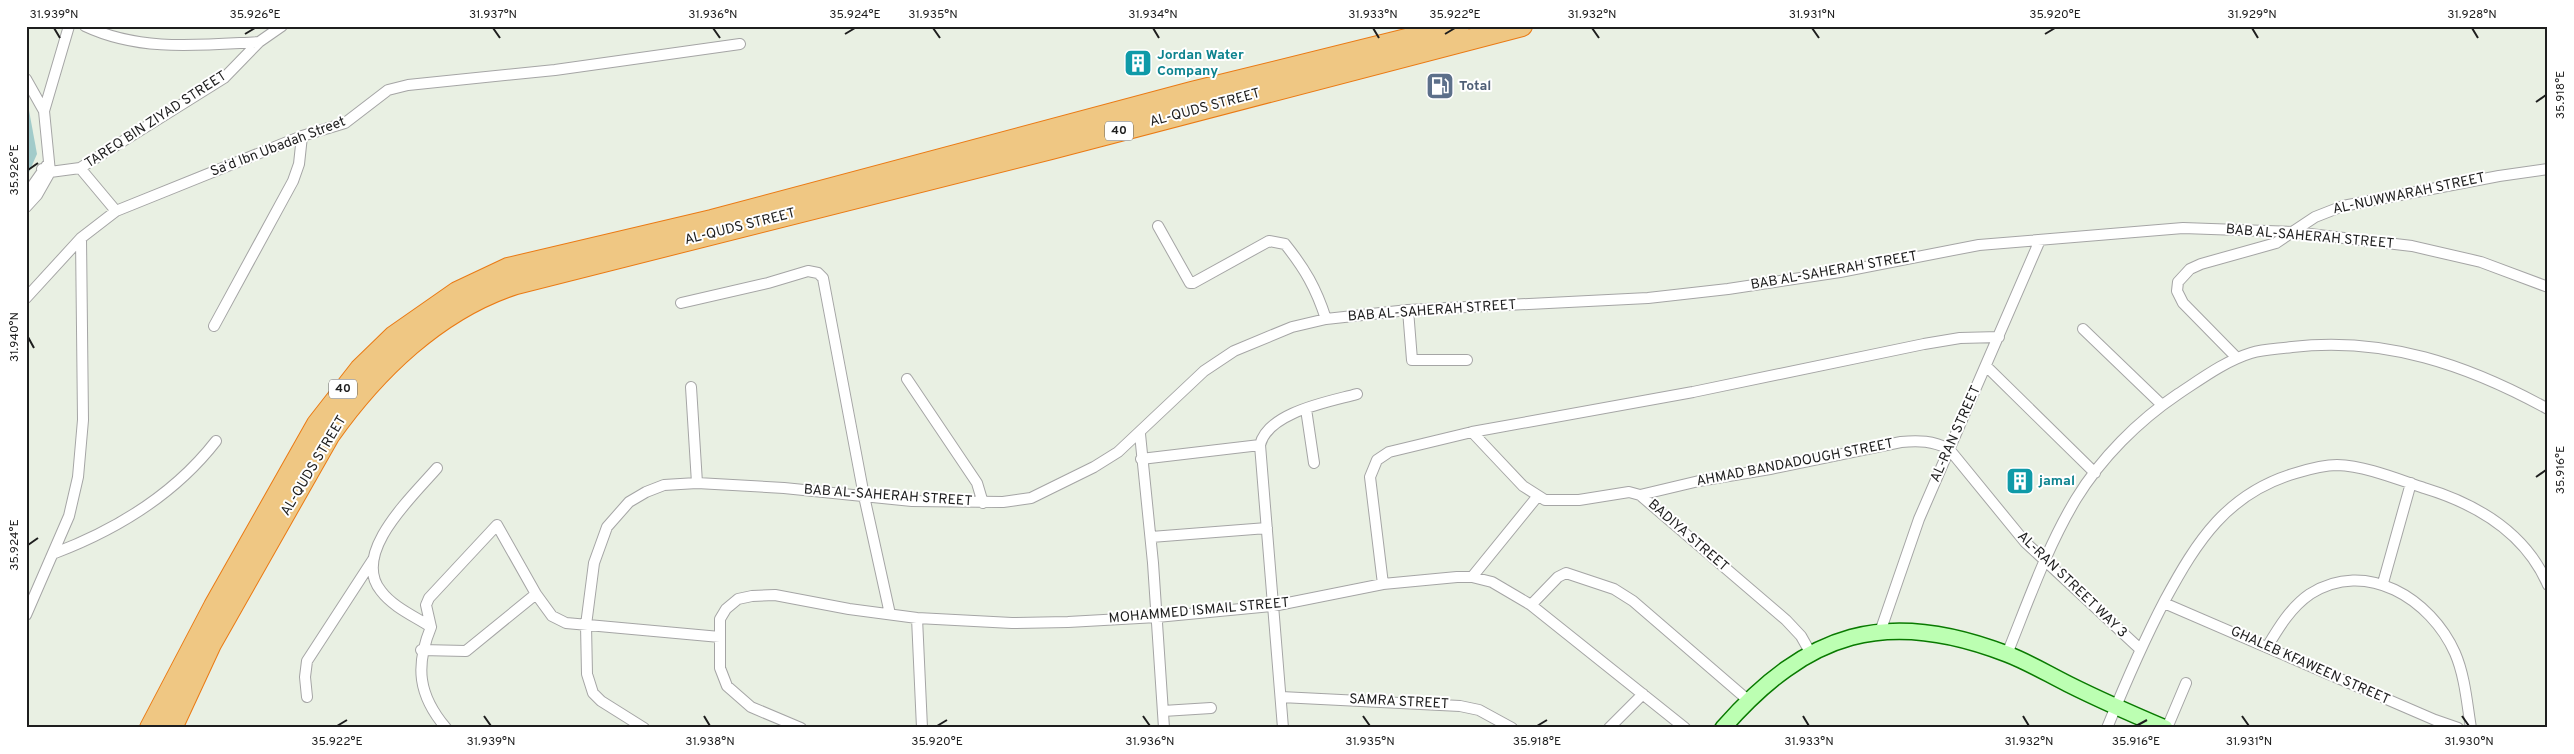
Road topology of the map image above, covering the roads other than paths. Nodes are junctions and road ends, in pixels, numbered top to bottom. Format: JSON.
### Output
{"nodes":[{"id":1,"x":69,"y":26,"type":"edge"},
{"id":2,"x":85,"y":26,"type":"edge"},
{"id":3,"x":282,"y":26,"type":"edge"},
{"id":4,"x":1459,"y":26,"type":"edge"},
{"id":5,"x":1522,"y":26,"type":"edge"},
{"id":6,"x":259,"y":42,"type":"junction"},
{"id":7,"x":740,"y":44,"type":"dead end"},
{"id":8,"x":26,"y":79,"type":"edge"},
{"id":9,"x":44,"y":110,"type":"junction"},
{"id":10,"x":302,"y":136,"type":"junction"},
{"id":11,"x":47,"y":168,"type":"junction"},
{"id":12,"x":80,"y":168,"type":"junction"},
{"id":13,"x":2548,"y":169,"type":"edge"},
{"id":14,"x":26,"y":195,"type":"edge"},
{"id":15,"x":26,"y":207,"type":"edge"},
{"id":16,"x":116,"y":210,"type":"junction"},
{"id":17,"x":1158,"y":226,"type":"dead end"},
{"id":18,"x":2292,"y":232,"type":"junction"},
{"id":19,"x":80,"y":238,"type":"junction"},
{"id":20,"x":2040,"y":240,"type":"junction"},
{"id":21,"x":2548,"y":287,"type":"edge"},
{"id":22,"x":26,"y":298,"type":"edge"},
{"id":23,"x":681,"y":303,"type":"dead end"},
{"id":24,"x":1408,"y":310,"type":"junction"},
{"id":25,"x":1326,"y":319,"type":"junction"},
{"id":26,"x":214,"y":326,"type":"dead end"},
{"id":27,"x":2083,"y":329,"type":"dead end"},
{"id":28,"x":1999,"y":336,"type":"junction"},
{"id":29,"x":2237,"y":358,"type":"junction"},
{"id":30,"x":1467,"y":360,"type":"dead end"},
{"id":31,"x":1986,"y":366,"type":"junction"},
{"id":32,"x":907,"y":379,"type":"dead end"},
{"id":33,"x":691,"y":386,"type":"dead end"},
{"id":34,"x":1357,"y":394,"type":"dead end"},
{"id":35,"x":2162,"y":405,"type":"junction"},
{"id":36,"x":1306,"y":409,"type":"junction"},
{"id":37,"x":2548,"y":409,"type":"edge"},
{"id":38,"x":1472,"y":432,"type":"junction"},
{"id":39,"x":1140,"y":434,"type":"junction"},
{"id":40,"x":216,"y":441,"type":"dead end"},
{"id":41,"x":1260,"y":445,"type":"junction"},
{"id":42,"x":1949,"y":449,"type":"junction"},
{"id":43,"x":1141,"y":459,"type":"junction"},
{"id":44,"x":1314,"y":463,"type":"dead end"},
{"id":45,"x":437,"y":468,"type":"dead end"},
{"id":46,"x":2095,"y":473,"type":"junction"},
{"id":47,"x":697,"y":483,"type":"junction"},
{"id":48,"x":2411,"y":483,"type":"junction"},
{"id":49,"x":1640,"y":495,"type":"junction"},
{"id":50,"x":864,"y":496,"type":"junction"},
{"id":51,"x":1537,"y":497,"type":"junction"},
{"id":52,"x":984,"y":503,"type":"junction"},
{"id":53,"x":1267,"y":528,"type":"junction"},
{"id":54,"x":1150,"y":537,"type":"junction"},
{"id":55,"x":55,"y":554,"type":"junction"},
{"id":56,"x":374,"y":557,"type":"junction"},
{"id":57,"x":2044,"y":562,"type":"junction"},
{"id":58,"x":1472,"y":577,"type":"junction"},
{"id":59,"x":2383,"y":583,"type":"junction"},
{"id":60,"x":1383,"y":584,"type":"junction"},
{"id":61,"x":2548,"y":585,"type":"edge"},
{"id":62,"x":536,"y":594,"type":"junction"},
{"id":63,"x":2164,"y":603,"type":"junction"},
{"id":64,"x":1531,"y":605,"type":"junction"},
{"id":65,"x":1273,"y":606,"type":"junction"},
{"id":66,"x":890,"y":614,"type":"junction"},
{"id":67,"x":26,"y":615,"type":"edge"},
{"id":68,"x":917,"y":618,"type":"junction"},
{"id":69,"x":1157,"y":618,"type":"junction"},
{"id":70,"x":586,"y":625,"type":"junction"},
{"id":71,"x":431,"y":627,"type":"junction"},
{"id":72,"x":1880,"y":632,"type":"junction"},
{"id":73,"x":720,"y":637,"type":"junction"},
{"id":74,"x":2267,"y":647,"type":"junction"},
{"id":75,"x":2140,"y":649,"type":"junction"},
{"id":76,"x":422,"y":650,"type":"junction"},
{"id":77,"x":1810,"y":652,"type":"junction"},
{"id":78,"x":2007,"y":654,"type":"junction"},
{"id":79,"x":2186,"y":683,"type":"dead end"},
{"id":80,"x":1643,"y":694,"type":"junction"},
{"id":81,"x":307,"y":697,"type":"dead end"},
{"id":82,"x":1281,"y":697,"type":"junction"},
{"id":83,"x":1749,"y":700,"type":"junction"},
{"id":84,"x":1211,"y":708,"type":"dead end"},
{"id":85,"x":2116,"y":708,"type":"junction"},
{"id":86,"x":1163,"y":712,"type":"junction"},
{"id":87,"x":150,"y":728,"type":"edge"},
{"id":88,"x":172,"y":728,"type":"edge"},
{"id":89,"x":446,"y":728,"type":"edge"},
{"id":90,"x":644,"y":728,"type":"edge"},
{"id":91,"x":801,"y":728,"type":"edge"},
{"id":92,"x":922,"y":728,"type":"edge"},
{"id":93,"x":1164,"y":728,"type":"edge"},
{"id":94,"x":1283,"y":728,"type":"edge"},
{"id":95,"x":1512,"y":728,"type":"edge"},
{"id":96,"x":1609,"y":728,"type":"edge"},
{"id":97,"x":1685,"y":728,"type":"edge"},
{"id":98,"x":1723,"y":728,"type":"edge"},
{"id":99,"x":2108,"y":728,"type":"edge"},
{"id":100,"x":2166,"y":728,"type":"edge"},
{"id":101,"x":2458,"y":728,"type":"edge"},
{"id":102,"x":2471,"y":728,"type":"edge"}],
"edges":[{"from":1,"to":9,"type":"street"},
{"from":2,"to":6,"type":"street"},
{"from":3,"to":6,"type":"street","name":"TAREQ BIN ZIYAD STREET"},
{"from":4,"to":87,"type":"highway","name":"AL-QUDS STREET","number":"40"},
{"from":5,"to":88,"type":"highway","name":"AL-QUDS STREET","number":"40"},
{"from":6,"to":12,"type":"street","name":"TAREQ BIN ZIYAD STREET"},
{"from":7,"to":10,"type":"street","name":"Saʻd Ibn Ubadah Street"},
{"from":8,"to":9,"type":"street"},
{"from":9,"to":11,"type":"street"},
{"from":10,"to":16,"type":"street","name":"Saʻd Ibn Ubadah Street"},
{"from":10,"to":26,"type":"street"},
{"from":11,"to":12,"type":"street","name":"TAREQ BIN ZIYAD STREET"},
{"from":11,"to":14,"type":"street"},
{"from":11,"to":15,"type":"street"},
{"from":12,"to":16,"type":"street"},
{"from":13,"to":18,"type":"street","name":"AL-NUWWARAH STREET"},
{"from":16,"to":19,"type":"street","name":"Saʻd Ibn Ubadah Street"},
{"from":17,"to":25,"type":"street"},
{"from":18,"to":20,"type":"street","name":"BAB AL-SAHERAH STREET"},
{"from":18,"to":21,"type":"street","name":"BAB AL-SAHERAH STREET"},
{"from":18,"to":29,"type":"street","name":"AL-NUWWARAH STREET"},
{"from":19,"to":22,"type":"street","name":"Saʻd Ibn Ubadah Street"},
{"from":19,"to":55,"type":"street"},
{"from":20,"to":24,"type":"street","name":"BAB AL-SAHERAH STREET"},
{"from":20,"to":28,"type":"street","name":"AL-RAN STREET"},
{"from":23,"to":50,"type":"street"},
{"from":24,"to":25,"type":"street","name":"BAB AL-SAHERAH STREET"},
{"from":24,"to":30,"type":"street"},
{"from":25,"to":39,"type":"street","name":"BAB AL-SAHERAH STREET"},
{"from":27,"to":35,"type":"street"},
{"from":28,"to":31,"type":"street","name":"AL-RAN STREET"},
{"from":28,"to":38,"type":"street"},
{"from":29,"to":35,"type":"street"},
{"from":29,"to":37,"type":"street"},
{"from":31,"to":42,"type":"street","name":"AL-RAN STREET"},
{"from":31,"to":46,"type":"street"},
{"from":32,"to":52,"type":"street"},
{"from":33,"to":47,"type":"street"},
{"from":34,"to":36,"type":"street"},
{"from":35,"to":46,"type":"street"},
{"from":36,"to":41,"type":"street"},
{"from":36,"to":44,"type":"street"},
{"from":38,"to":51,"type":"street","name":"BADIYA STREET"},
{"from":38,"to":60,"type":"street"},
{"from":39,"to":43,"type":"street"},
{"from":39,"to":52,"type":"street","name":"BAB AL-SAHERAH STREET"},
{"from":40,"to":55,"type":"street"},
{"from":41,"to":43,"type":"street"},
{"from":41,"to":53,"type":"street"},
{"from":42,"to":49,"type":"street","name":"AHMAD BANDADOUGH STREET"},
{"from":42,"to":57,"type":"street","name":"AL-RAN STREET WAY 3"},
{"from":42,"to":72,"type":"street","name":"AL-RAN STREET"},
{"from":43,"to":54,"type":"street"},
{"from":45,"to":56,"type":"street"},
{"from":46,"to":57,"type":"street"},
{"from":47,"to":50,"type":"street","name":"BAB AL-SAHERAH STREET"},
{"from":47,"to":70,"type":"street","name":"BAB AL-SAHERAH STREET"},
{"from":48,"to":59,"type":"street"},
{"from":48,"to":61,"type":"street"},
{"from":48,"to":63,"type":"street"},
{"from":49,"to":51,"type":"street","name":"BADIYA STREET"},
{"from":49,"to":77,"type":"street","name":"BADIYA STREET"},
{"from":50,"to":52,"type":"street","name":"BAB AL-SAHERAH STREET"},
{"from":50,"to":66,"type":"street"},
{"from":51,"to":58,"type":"street"},
{"from":53,"to":54,"type":"street"},
{"from":53,"to":65,"type":"street"},
{"from":54,"to":69,"type":"street"},
{"from":55,"to":67,"type":"street"},
{"from":56,"to":71,"type":"street"},
{"from":56,"to":81,"type":"street"},
{"from":57,"to":75,"type":"street","name":"AL-RAN STREET WAY 3"},
{"from":57,"to":78,"type":"street"},
{"from":58,"to":60,"type":"street","name":"MOHAMMED ISMAIL STREET"},
{"from":58,"to":64,"type":"street","name":"MOHAMMED ISMAIL STREET"},
{"from":59,"to":74,"type":"street"},
{"from":59,"to":102,"type":"street"},
{"from":60,"to":65,"type":"street","name":"MOHAMMED ISMAIL STREET"},
{"from":62,"to":70,"type":"street"},
{"from":62,"to":71,"type":"street"},
{"from":62,"to":76,"type":"street"},
{"from":63,"to":74,"type":"street","name":"GHALEB KFAWEEN STREET"},
{"from":63,"to":75,"type":"street"},
{"from":64,"to":80,"type":"street","name":"MOHAMMED ISMAIL STREET"},
{"from":64,"to":83,"type":"street"},
{"from":65,"to":69,"type":"street","name":"MOHAMMED ISMAIL STREET"},
{"from":65,"to":82,"type":"street"},
{"from":66,"to":68,"type":"street","name":"MOHAMMED ISMAIL STREET"},
{"from":66,"to":73,"type":"street","name":"MOHAMMED ISMAIL STREET"},
{"from":68,"to":69,"type":"street","name":"MOHAMMED ISMAIL STREET"},
{"from":68,"to":92,"type":"street"},
{"from":69,"to":86,"type":"street"},
{"from":70,"to":73,"type":"street"},
{"from":70,"to":90,"type":"street","name":"BAB AL-SAHERAH STREET"},
{"from":71,"to":76,"type":"street"},
{"from":72,"to":77,"type":"street"},
{"from":72,"to":78,"type":"street"},
{"from":73,"to":91,"type":"street","name":"MOHAMMED ISMAIL STREET"},
{"from":74,"to":101,"type":"street","name":"GHALEB KFAWEEN STREET"},
{"from":75,"to":85,"type":"street"},
{"from":76,"to":89,"type":"street"},
{"from":77,"to":83,"type":"street"},
{"from":78,"to":85,"type":"street"},
{"from":79,"to":100,"type":"street"},
{"from":80,"to":96,"type":"street"},
{"from":80,"to":97,"type":"street","name":"MOHAMMED ISMAIL STREET"},
{"from":82,"to":94,"type":"street"},
{"from":82,"to":95,"type":"street","name":"SAMRA STREET"},
{"from":83,"to":98,"type":"street"},
{"from":84,"to":86,"type":"street"},
{"from":85,"to":99,"type":"street"},
{"from":85,"to":100,"type":"street"},
{"from":86,"to":93,"type":"street"}]}
